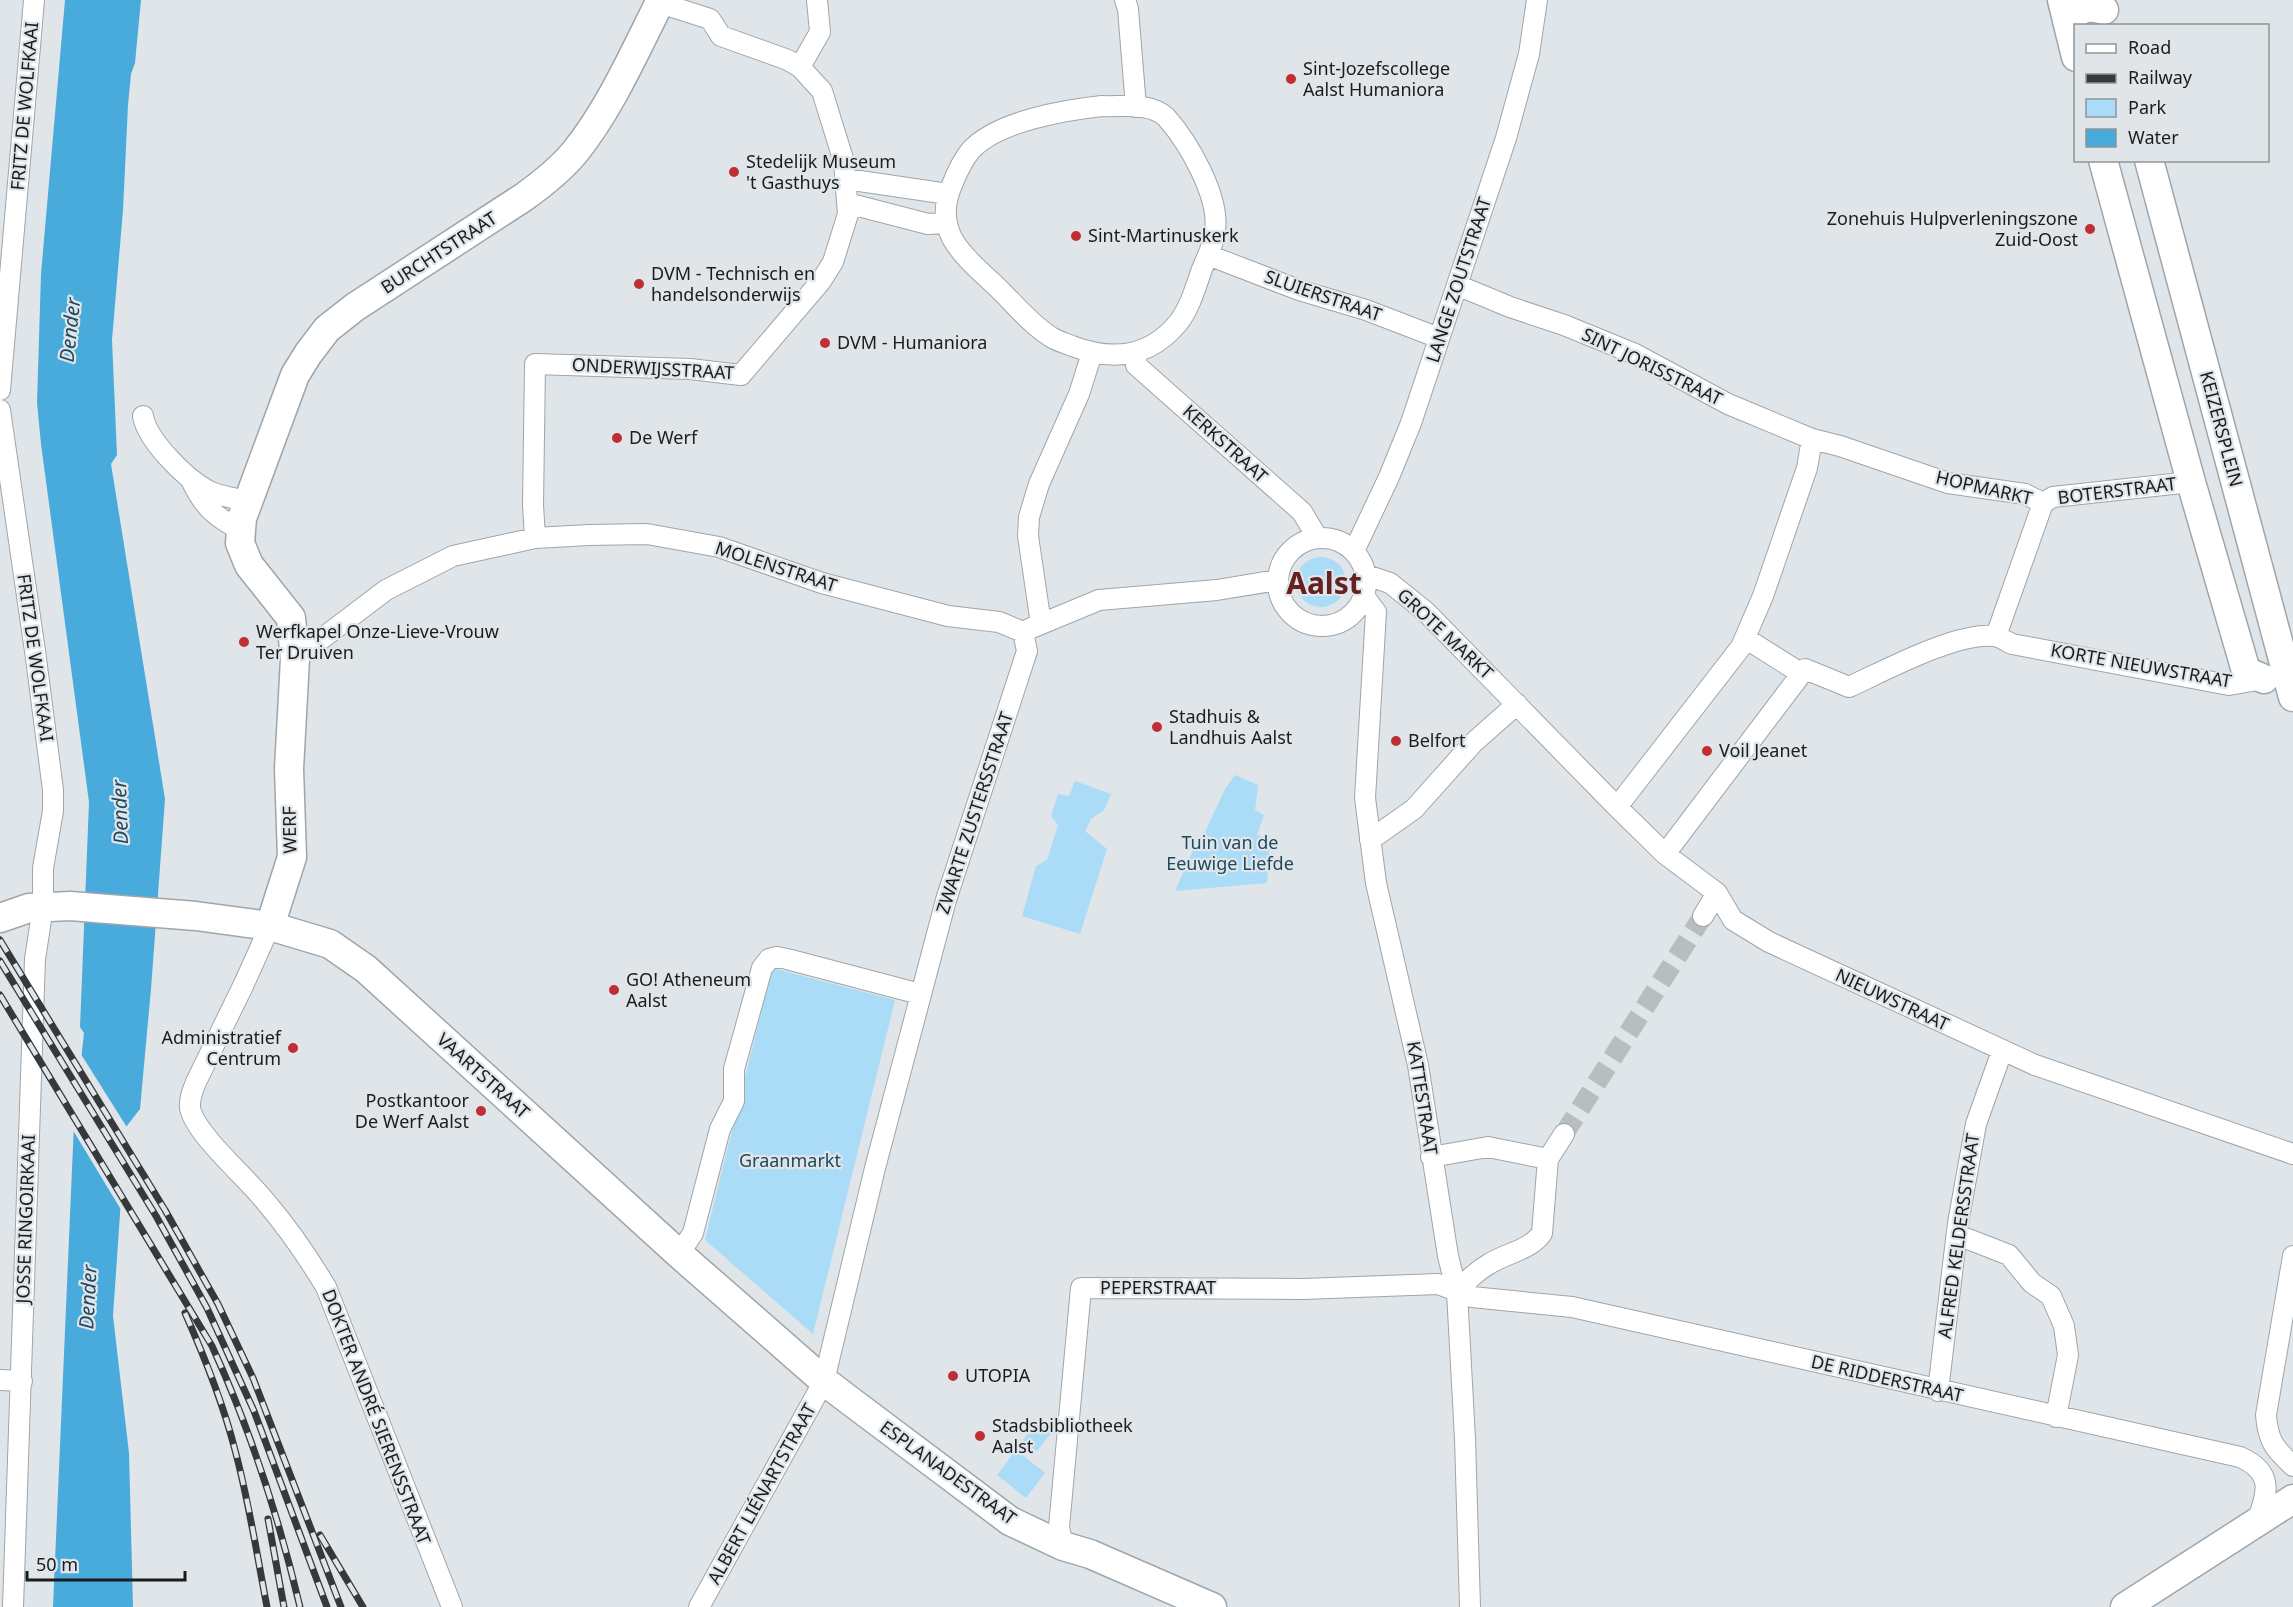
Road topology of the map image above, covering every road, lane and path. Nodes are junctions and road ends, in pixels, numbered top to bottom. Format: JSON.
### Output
{"nodes":[{"id":1,"x":34,"y":0,"type":"edge"},
{"id":2,"x":817,"y":0,"type":"edge"},
{"id":3,"x":1125,"y":0,"type":"edge"},
{"id":4,"x":1537,"y":0,"type":"edge"},
{"id":5,"x":2062,"y":0,"type":"edge"},
{"id":6,"x":660,"y":1,"type":"edge"},
{"id":7,"x":2104,"y":12,"type":"edge"},
{"id":8,"x":2069,"y":27,"type":"junction"},
{"id":9,"x":2074,"y":48,"type":"edge"},
{"id":10,"x":800,"y":68,"type":"junction"},
{"id":11,"x":1136,"y":107,"type":"junction"},
{"id":12,"x":2104,"y":162,"type":"edge"},
{"id":13,"x":2150,"y":162,"type":"edge"},
{"id":14,"x":846,"y":179,"type":"junction"},
{"id":15,"x":948,"y":194,"type":"junction"},
{"id":16,"x":847,"y":203,"type":"junction"},
{"id":17,"x":947,"y":223,"type":"junction"},
{"id":18,"x":1208,"y":255,"type":"junction"},
{"id":19,"x":1457,"y":285,"type":"junction"},
{"id":20,"x":1439,"y":338,"type":"junction"},
{"id":21,"x":1137,"y":352,"type":"junction"},
{"id":22,"x":1092,"y":354,"type":"junction"},
{"id":23,"x":0,"y":383,"type":"edge"},
{"id":24,"x":0,"y":390,"type":"edge"},
{"id":25,"x":0,"y":410,"type":"edge"},
{"id":26,"x":143,"y":416,"type":"dead end"},
{"id":27,"x":1812,"y":439,"type":"junction"},
{"id":28,"x":190,"y":480,"type":"junction"},
{"id":29,"x":2191,"y":482,"type":"junction"},
{"id":30,"x":2043,"y":503,"type":"junction"},
{"id":31,"x":244,"y":517,"type":"junction"},
{"id":32,"x":1317,"y":537,"type":"junction"},
{"id":33,"x":535,"y":538,"type":"junction"},
{"id":34,"x":1354,"y":551,"type":"junction"},
{"id":35,"x":1366,"y":575,"type":"junction"},
{"id":36,"x":1278,"y":580,"type":"junction"},
{"id":37,"x":1364,"y":596,"type":"junction"},
{"id":38,"x":1032,"y":628,"type":"junction"},
{"id":39,"x":1996,"y":636,"type":"junction"},
{"id":40,"x":1745,"y":638,"type":"junction"},
{"id":41,"x":295,"y":659,"type":"junction"},
{"id":42,"x":1802,"y":674,"type":"junction"},
{"id":43,"x":2281,"y":682,"type":"edge"},
{"id":44,"x":1517,"y":704,"type":"junction"},
{"id":45,"x":1556,"y":744,"type":"joint"},
{"id":46,"x":1617,"y":807,"type":"junction"},
{"id":47,"x":1370,"y":840,"type":"junction"},
{"id":48,"x":1665,"y":854,"type":"junction"},
{"id":49,"x":1717,"y":893,"type":"junction"},
{"id":50,"x":56,"y":907,"type":"junction"},
{"id":51,"x":1703,"y":916,"type":"tunnel mouth"},
{"id":52,"x":0,"y":918,"type":"edge"},
{"id":53,"x":270,"y":926,"type":"junction"},
{"id":54,"x":920,"y":994,"type":"junction"},
{"id":55,"x":2002,"y":1051,"type":"junction"},
{"id":56,"x":1564,"y":1134,"type":"tunnel mouth"},
{"id":57,"x":2293,"y":1154,"type":"edge"},
{"id":58,"x":1431,"y":1157,"type":"junction"},
{"id":59,"x":1548,"y":1159,"type":"junction"},
{"id":60,"x":1956,"y":1238,"type":"junction"},
{"id":61,"x":679,"y":1254,"type":"junction"},
{"id":62,"x":2293,"y":1256,"type":"edge"},
{"id":63,"x":1457,"y":1292,"type":"junction"},
{"id":64,"x":0,"y":1380,"type":"edge"},
{"id":65,"x":22,"y":1381,"type":"junction"},
{"id":66,"x":824,"y":1381,"type":"junction"},
{"id":67,"x":1938,"y":1390,"type":"junction"},
{"id":68,"x":2056,"y":1417,"type":"junction"},
{"id":69,"x":2293,"y":1466,"type":"edge"},
{"id":70,"x":2293,"y":1499,"type":"edge"},
{"id":71,"x":2257,"y":1521,"type":"junction"},
{"id":72,"x":11,"y":1537,"type":"edge"},
{"id":73,"x":1063,"y":1546,"type":"junction"},
{"id":74,"x":13,"y":1607,"type":"edge"},
{"id":75,"x":452,"y":1607,"type":"edge"},
{"id":76,"x":699,"y":1607,"type":"edge"},
{"id":77,"x":1212,"y":1607,"type":"edge"},
{"id":78,"x":1470,"y":1607,"type":"edge"},
{"id":79,"x":2125,"y":1607,"type":"edge"}],
"edges":[{"from":1,"to":23,"type":"street","name":"FRITZ DE WOLFKAAI"},
{"from":2,"to":10,"type":"street"},
{"from":3,"to":11,"type":"street"},
{"from":4,"to":19,"type":"street","name":"LANGE ZOUTSTRAAT"},
{"from":5,"to":8,"type":"street"},
{"from":6,"to":10,"type":"street","name":"ONDERWIJSSTRAAT"},
{"from":6,"to":31,"type":"street","name":"BURCHTSTRAAT"},
{"from":7,"to":8,"type":"street"},
{"from":8,"to":9,"type":"street"},
{"from":10,"to":14,"type":"street","name":"ONDERWIJSSTRAAT"},
{"from":11,"to":15,"type":"street"},
{"from":11,"to":18,"type":"street"},
{"from":12,"to":29,"type":"street"},
{"from":13,"to":43,"type":"street","name":"KEIZERSPLEIN"},
{"from":14,"to":15,"type":"street"},
{"from":14,"to":16,"type":"street","name":"ONDERWIJSSTRAAT"},
{"from":15,"to":17,"type":"street"},
{"from":16,"to":17,"type":"street"},
{"from":16,"to":33,"type":"street","name":"ONDERWIJSSTRAAT"},
{"from":17,"to":22,"type":"street"},
{"from":18,"to":20,"type":"street","name":"SLUIERSTRAAT"},
{"from":18,"to":21,"type":"street"},
{"from":19,"to":20,"type":"street","name":"LANGE ZOUTSTRAAT"},
{"from":19,"to":27,"type":"street","name":"SINT JORISSTRAAT"},
{"from":20,"to":34,"type":"street","name":"LANGE ZOUTSTRAAT"},
{"from":21,"to":22,"type":"street"},
{"from":21,"to":32,"type":"street","name":"KERKSTRAAT"},
{"from":22,"to":38,"type":"street","name":"ZWARTE ZUSTERSSTRAAT"},
{"from":23,"to":24,"type":"street","name":"FRITZ DE WOLFKAAI"},
{"from":25,"to":50,"type":"street","name":"FRITZ DE WOLFKAAI"},
{"from":26,"to":28,"type":"street"},
{"from":27,"to":30,"type":"street","name":"HOPMARKT"},
{"from":27,"to":40,"type":"street"},
{"from":28,"to":31,"type":"street"},
{"from":28,"to":31,"type":"street"},
{"from":29,"to":30,"type":"street","name":"BOTERSTRAAT"},
{"from":29,"to":43,"type":"street"},
{"from":30,"to":39,"type":"street","name":"HOPMARKT"},
{"from":31,"to":41,"type":"street","name":"WERF"},
{"from":32,"to":34,"type":"street"},
{"from":32,"to":36,"type":"street"},
{"from":33,"to":38,"type":"street","name":"MOLENSTRAAT"},
{"from":33,"to":41,"type":"street","name":"MOLENSTRAAT"},
{"from":34,"to":35,"type":"street"},
{"from":35,"to":37,"type":"street"},
{"from":35,"to":44,"type":"street","name":"GROTE MARKT"},
{"from":36,"to":37,"type":"street"},
{"from":36,"to":38,"type":"street"},
{"from":37,"to":47,"type":"street","name":"KATTESTRAAT"},
{"from":38,"to":54,"type":"street","name":"ZWARTE ZUSTERSSTRAAT"},
{"from":39,"to":42,"type":"street"},
{"from":39,"to":43,"type":"street","name":"KORTE NIEUWSTRAAT"},
{"from":40,"to":42,"type":"street"},
{"from":40,"to":46,"type":"street"},
{"from":41,"to":53,"type":"street","name":"WERF"},
{"from":42,"to":48,"type":"street"},
{"from":44,"to":45,"type":"street","name":"GROTE MARKT"},
{"from":44,"to":47,"type":"street"},
{"from":45,"to":46,"type":"street","name":"NIEUWSTRAAT"},
{"from":46,"to":48,"type":"street","name":"NIEUWSTRAAT"},
{"from":47,"to":58,"type":"street","name":"KATTESTRAAT"},
{"from":48,"to":49,"type":"street","name":"NIEUWSTRAAT"},
{"from":49,"to":51,"type":"street"},
{"from":49,"to":55,"type":"street","name":"NIEUWSTRAAT"},
{"from":50,"to":52,"type":"street"},
{"from":50,"to":53,"type":"street"},
{"from":50,"to":65,"type":"street","name":"JOSSE RINGOIRKAAI"},
{"from":53,"to":61,"type":"street","name":"VAARTSTRAAT"},
{"from":53,"to":75,"type":"street","name":"DOKTER ANDRÉ SIERENSSTRAAT"},
{"from":54,"to":61,"type":"street"},
{"from":54,"to":66,"type":"street"},
{"from":55,"to":57,"type":"street","name":"NIEUWSTRAAT"},
{"from":55,"to":60,"type":"street","name":"ALFRED KELDERSSTRAAT"},
{"from":56,"to":59,"type":"street"},
{"from":58,"to":59,"type":"street"},
{"from":58,"to":63,"type":"street","name":"KATTESTRAAT"},
{"from":59,"to":63,"type":"street"},
{"from":60,"to":67,"type":"street","name":"ALFRED KELDERSSTRAAT"},
{"from":60,"to":68,"type":"street"},
{"from":61,"to":66,"type":"street"},
{"from":62,"to":69,"type":"street"},
{"from":63,"to":67,"type":"street","name":"DE RIDDERSTRAAT"},
{"from":63,"to":73,"type":"street","name":"PEPERSTRAAT"},
{"from":63,"to":78,"type":"street","name":"KATTESTRAAT"},
{"from":64,"to":65,"type":"street"},
{"from":65,"to":72,"type":"street","name":"JOSSE RINGOIRKAAI"},
{"from":66,"to":73,"type":"street","name":"ESPLANADESTRAAT"},
{"from":66,"to":76,"type":"street","name":"ALBERT LIÉNARTSTRAAT"},
{"from":67,"to":68,"type":"street","name":"DE RIDDERSTRAAT"},
{"from":68,"to":71,"type":"street","name":"DE RIDDERSTRAAT"},
{"from":70,"to":71,"type":"street"},
{"from":71,"to":79,"type":"street"},
{"from":72,"to":74,"type":"street","name":"JOSSE RINGOIRKAAI"},
{"from":73,"to":77,"type":"street","name":"ESPLANADESTRAAT"}]}
